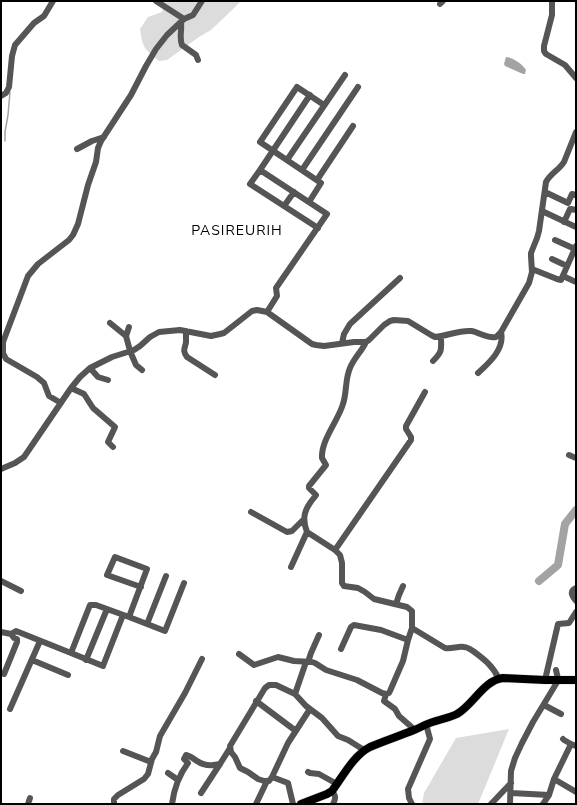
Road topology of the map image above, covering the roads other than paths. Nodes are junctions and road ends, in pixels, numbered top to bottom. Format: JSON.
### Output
{"nodes":[{"id":1,"x":53,"y":1,"type":"edge"},
{"id":2,"x":156,"y":1,"type":"edge"},
{"id":3,"x":202,"y":1,"type":"edge"},
{"id":4,"x":552,"y":1,"type":"edge"},
{"id":5,"x":182,"y":21,"type":"junction"},
{"id":6,"x":198,"y":60,"type":"dead end"},
{"id":7,"x":345,"y":75,"type":"dead end"},
{"id":8,"x":576,"y":78,"type":"edge"},
{"id":9,"x":358,"y":87,"type":"dead end"},
{"id":10,"x":310,"y":95,"type":"junction"},
{"id":11,"x":1,"y":96,"type":"edge"},
{"id":12,"x":324,"y":105,"type":"junction"},
{"id":13,"x":353,"y":126,"type":"dead end"},
{"id":14,"x":576,"y":132,"type":"edge"},
{"id":15,"x":104,"y":137,"type":"junction"},
{"id":16,"x":77,"y":149,"type":"dead end"},
{"id":17,"x":273,"y":150,"type":"junction"},
{"id":18,"x":288,"y":160,"type":"junction"},
{"id":19,"x":260,"y":170,"type":"junction"},
{"id":20,"x":302,"y":170,"type":"junction"},
{"id":21,"x":317,"y":180,"type":"junction"},
{"id":22,"x":294,"y":192,"type":"junction"},
{"id":23,"x":545,"y":192,"type":"junction"},
{"id":24,"x":576,"y":195,"type":"edge"},
{"id":25,"x":309,"y":202,"type":"junction"},
{"id":26,"x":284,"y":206,"type":"junction"},
{"id":27,"x":576,"y":210,"type":"edge"},
{"id":28,"x":542,"y":211,"type":"junction"},
{"id":29,"x":564,"y":222,"type":"junction"},
{"id":30,"x":576,"y":227,"type":"edge"},
{"id":31,"x":318,"y":228,"type":"junction"},
{"id":32,"x":555,"y":240,"type":"dead end"},
{"id":33,"x":576,"y":247,"type":"edge"},
{"id":34,"x":552,"y":259,"type":"dead end"},
{"id":35,"x":568,"y":266,"type":"junction"},
{"id":36,"x":532,"y":269,"type":"junction"},
{"id":37,"x":563,"y":276,"type":"junction"},
{"id":38,"x":400,"y":278,"type":"dead end"},
{"id":39,"x":576,"y":282,"type":"edge"},
{"id":40,"x":267,"y":312,"type":"junction"},
{"id":41,"x":110,"y":323,"type":"dead end"},
{"id":42,"x":129,"y":327,"type":"dead end"},
{"id":43,"x":186,"y":331,"type":"junction"},
{"id":44,"x":501,"y":332,"type":"junction"},
{"id":45,"x":126,"y":336,"type":"junction"},
{"id":46,"x":441,"y":336,"type":"junction"},
{"id":47,"x":366,"y":342,"type":"junction"},
{"id":48,"x":342,"y":343,"type":"junction"},
{"id":49,"x":130,"y":351,"type":"junction"},
{"id":50,"x":433,"y":361,"type":"dead end"},
{"id":51,"x":90,"y":368,"type":"junction"},
{"id":52,"x":142,"y":370,"type":"dead end"},
{"id":53,"x":478,"y":373,"type":"dead end"},
{"id":54,"x":215,"y":375,"type":"dead end"},
{"id":55,"x":108,"y":380,"type":"dead end"},
{"id":56,"x":71,"y":388,"type":"junction"},
{"id":57,"x":425,"y":392,"type":"dead end"},
{"id":58,"x":61,"y":403,"type":"junction"},
{"id":59,"x":113,"y":447,"type":"dead end"},
{"id":60,"x":569,"y":455,"type":"dead end"},
{"id":61,"x":576,"y":458,"type":"edge"},
{"id":62,"x":1,"y":469,"type":"edge"},
{"id":63,"x":251,"y":512,"type":"dead end"},
{"id":64,"x":304,"y":518,"type":"junction"},
{"id":65,"x":307,"y":532,"type":"junction"},
{"id":66,"x":335,"y":550,"type":"junction"},
{"id":67,"x":291,"y":567,"type":"dead end"},
{"id":68,"x":166,"y":576,"type":"dead end"},
{"id":69,"x":1,"y":581,"type":"edge"},
{"id":70,"x":184,"y":583,"type":"dead end"},
{"id":71,"x":403,"y":586,"type":"dead end"},
{"id":72,"x":141,"y":587,"type":"junction"},
{"id":73,"x":576,"y":588,"type":"edge"},
{"id":74,"x":21,"y":591,"type":"dead end"},
{"id":75,"x":576,"y":601,"type":"edge"},
{"id":76,"x":396,"y":604,"type":"junction"},
{"id":77,"x":107,"y":609,"type":"junction"},
{"id":78,"x":576,"y":612,"type":"edge"},
{"id":79,"x":126,"y":616,"type":"junction"},
{"id":80,"x":147,"y":624,"type":"junction"},
{"id":81,"x":412,"y":628,"type":"junction"},
{"id":82,"x":1,"y":632,"type":"edge"},
{"id":83,"x":11,"y":634,"type":"junction"},
{"id":84,"x":20,"y":634,"type":"junction"},
{"id":85,"x":319,"y":635,"type":"dead end"},
{"id":86,"x":408,"y":640,"type":"junction"},
{"id":87,"x":40,"y":641,"type":"junction"},
{"id":88,"x":17,"y":642,"type":"junction"},
{"id":89,"x":341,"y":649,"type":"dead end"},
{"id":90,"x":71,"y":653,"type":"junction"},
{"id":91,"x":239,"y":654,"type":"dead end"},
{"id":92,"x":202,"y":659,"type":"dead end"},
{"id":93,"x":32,"y":660,"type":"junction"},
{"id":94,"x":86,"y":660,"type":"junction"},
{"id":95,"x":307,"y":662,"type":"junction"},
{"id":96,"x":556,"y":670,"type":"dead end"},
{"id":97,"x":4,"y":674,"type":"dead end"},
{"id":98,"x":68,"y":675,"type":"dead end"},
{"id":99,"x":499,"y":679,"type":"junction"},
{"id":100,"x":559,"y":679,"type":"junction"},
{"id":101,"x":545,"y":680,"type":"junction"},
{"id":102,"x":576,"y":680,"type":"edge"},
{"id":103,"x":295,"y":694,"type":"junction"},
{"id":104,"x":386,"y":694,"type":"junction"},
{"id":105,"x":256,"y":702,"type":"junction"},
{"id":106,"x":544,"y":705,"type":"junction"},
{"id":107,"x":10,"y":709,"type":"dead end"},
{"id":108,"x":310,"y":709,"type":"junction"},
{"id":109,"x":561,"y":714,"type":"dead end"},
{"id":110,"x":426,"y":724,"type":"junction"},
{"id":111,"x":415,"y":730,"type":"junction"},
{"id":112,"x":296,"y":731,"type":"junction"},
{"id":113,"x":563,"y":739,"type":"dead end"},
{"id":114,"x":574,"y":745,"type":"edge"},
{"id":115,"x":230,"y":748,"type":"junction"},
{"id":116,"x":364,"y":750,"type":"junction"},
{"id":117,"x":124,"y":751,"type":"dead end"},
{"id":118,"x":151,"y":762,"type":"junction"},
{"id":119,"x":220,"y":764,"type":"junction"},
{"id":120,"x":308,"y":772,"type":"dead end"},
{"id":121,"x":168,"y":773,"type":"dead end"},
{"id":122,"x":269,"y":779,"type":"junction"},
{"id":123,"x":554,"y":779,"type":"junction"},
{"id":124,"x":178,"y":780,"type":"junction"},
{"id":125,"x":511,"y":783,"type":"junction"},
{"id":126,"x":337,"y":784,"type":"junction"},
{"id":127,"x":332,"y":791,"type":"junction"},
{"id":128,"x":576,"y":792,"type":"edge"},
{"id":129,"x":201,"y":793,"type":"dead end"},
{"id":130,"x":511,"y":793,"type":"junction"},
{"id":131,"x":549,"y":795,"type":"junction"},
{"id":132,"x":114,"y":804,"type":"edge"},
{"id":133,"x":172,"y":804,"type":"edge"},
{"id":134,"x":256,"y":804,"type":"edge"},
{"id":135,"x":293,"y":804,"type":"edge"},
{"id":136,"x":301,"y":804,"type":"edge"},
{"id":137,"x":334,"y":804,"type":"edge"},
{"id":138,"x":412,"y":804,"type":"edge"},
{"id":139,"x":491,"y":804,"type":"edge"},
{"id":140,"x":510,"y":804,"type":"edge"},
{"id":141,"x":543,"y":804,"type":"edge"}],
"edges":[{"from":1,"to":11,"type":"street"},
{"from":2,"to":5,"type":"street"},
{"from":3,"to":5,"type":"street"},
{"from":4,"to":8,"type":"street"},
{"from":5,"to":6,"type":"street"},
{"from":5,"to":15,"type":"street"},
{"from":7,"to":12,"type":"street"},
{"from":9,"to":20,"type":"street"},
{"from":10,"to":12,"type":"street"},
{"from":10,"to":17,"type":"street"},
{"from":10,"to":17,"type":"street"},
{"from":12,"to":18,"type":"street"},
{"from":13,"to":21,"type":"street"},
{"from":14,"to":23,"type":"street"},
{"from":15,"to":16,"type":"street"},
{"from":15,"to":58,"type":"street"},
{"from":17,"to":18,"type":"street"},
{"from":17,"to":19,"type":"street"},
{"from":18,"to":20,"type":"street"},
{"from":19,"to":22,"type":"street"},
{"from":19,"to":26,"type":"street"},
{"from":20,"to":21,"type":"street"},
{"from":21,"to":25,"type":"street"},
{"from":22,"to":25,"type":"street"},
{"from":22,"to":26,"type":"street"},
{"from":23,"to":24,"type":"street"},
{"from":23,"to":28,"type":"street"},
{"from":25,"to":31,"type":"street"},
{"from":26,"to":31,"type":"street"},
{"from":27,"to":29,"type":"street"},
{"from":28,"to":29,"type":"street"},
{"from":28,"to":36,"type":"street"},
{"from":29,"to":30,"type":"street"},
{"from":31,"to":40,"type":"street"},
{"from":32,"to":33,"type":"street"},
{"from":33,"to":35,"type":"street"},
{"from":34,"to":35,"type":"street"},
{"from":35,"to":37,"type":"street"},
{"from":36,"to":37,"type":"street"},
{"from":36,"to":44,"type":"street"},
{"from":37,"to":39,"type":"street"},
{"from":38,"to":48,"type":"street"},
{"from":40,"to":43,"type":"street"},
{"from":40,"to":48,"type":"street"},
{"from":41,"to":45,"type":"street"},
{"from":42,"to":45,"type":"street"},
{"from":43,"to":49,"type":"street"},
{"from":43,"to":54,"type":"street"},
{"from":44,"to":46,"type":"street"},
{"from":44,"to":53,"type":"street"},
{"from":45,"to":49,"type":"street"},
{"from":46,"to":47,"type":"street"},
{"from":46,"to":50,"type":"street"},
{"from":47,"to":48,"type":"street"},
{"from":47,"to":64,"type":"street"},
{"from":49,"to":51,"type":"street"},
{"from":49,"to":52,"type":"street"},
{"from":51,"to":55,"type":"street"},
{"from":51,"to":56,"type":"street"},
{"from":56,"to":58,"type":"street"},
{"from":56,"to":59,"type":"street"},
{"from":57,"to":66,"type":"street"},
{"from":58,"to":62,"type":"street"},
{"from":60,"to":61,"type":"street"},
{"from":63,"to":64,"type":"street"},
{"from":64,"to":65,"type":"street"},
{"from":65,"to":66,"type":"street"},
{"from":65,"to":67,"type":"street"},
{"from":66,"to":76,"type":"street"},
{"from":68,"to":80,"type":"street"},
{"from":69,"to":74,"type":"street"},
{"from":70,"to":80,"type":"street"},
{"from":71,"to":76,"type":"street"},
{"from":72,"to":72,"type":"street"},
{"from":72,"to":79,"type":"street"},
{"from":73,"to":75,"type":"street"},
{"from":76,"to":81,"type":"street"},
{"from":77,"to":79,"type":"street"},
{"from":77,"to":90,"type":"street"},
{"from":77,"to":94,"type":"street"},
{"from":78,"to":101,"type":"street"},
{"from":79,"to":80,"type":"street"},
{"from":79,"to":94,"type":"street"},
{"from":81,"to":86,"type":"street"},
{"from":81,"to":99,"type":"street"},
{"from":82,"to":83,"type":"street"},
{"from":83,"to":84,"type":"street"},
{"from":83,"to":88,"type":"street"},
{"from":84,"to":87,"type":"street"},
{"from":84,"to":88,"type":"street"},
{"from":85,"to":95,"type":"street"},
{"from":86,"to":89,"type":"street"},
{"from":86,"to":104,"type":"street"},
{"from":87,"to":90,"type":"street"},
{"from":87,"to":93,"type":"street"},
{"from":88,"to":97,"type":"street"},
{"from":90,"to":94,"type":"street"},
{"from":91,"to":95,"type":"street"},
{"from":92,"to":118,"type":"street"},
{"from":93,"to":98,"type":"street"},
{"from":93,"to":107,"type":"street"},
{"from":95,"to":103,"type":"street"},
{"from":95,"to":104,"type":"street"},
{"from":96,"to":100,"type":"street"},
{"from":99,"to":101,"type":"main road"},
{"from":99,"to":110,"type":"main road"},
{"from":100,"to":101,"type":"main road"},
{"from":100,"to":102,"type":"main road"},
{"from":100,"to":106,"type":"street"},
{"from":103,"to":105,"type":"street"},
{"from":103,"to":108,"type":"street"},
{"from":104,"to":111,"type":"street"},
{"from":105,"to":112,"type":"street"},
{"from":105,"to":115,"type":"street"},
{"from":106,"to":109,"type":"street"},
{"from":106,"to":125,"type":"street"},
{"from":108,"to":112,"type":"street"},
{"from":108,"to":116,"type":"street"},
{"from":110,"to":111,"type":"main road"},
{"from":110,"to":138,"type":"street"},
{"from":111,"to":116,"type":"main road"},
{"from":112,"to":122,"type":"street"},
{"from":113,"to":114,"type":"street"},
{"from":114,"to":123,"type":"street"},
{"from":115,"to":119,"type":"street"},
{"from":115,"to":122,"type":"street"},
{"from":116,"to":126,"type":"main road"},
{"from":117,"to":118,"type":"street"},
{"from":118,"to":132,"type":"street"},
{"from":119,"to":124,"type":"street"},
{"from":119,"to":129,"type":"street"},
{"from":120,"to":126,"type":"street"},
{"from":121,"to":124,"type":"street"},
{"from":122,"to":134,"type":"street"},
{"from":122,"to":135,"type":"street"},
{"from":123,"to":128,"type":"street"},
{"from":123,"to":131,"type":"street"},
{"from":124,"to":133,"type":"street"},
{"from":125,"to":130,"type":"street"},
{"from":125,"to":139,"type":"street"},
{"from":126,"to":127,"type":"main road"},
{"from":127,"to":136,"type":"main road"},
{"from":127,"to":137,"type":"street"},
{"from":130,"to":131,"type":"street"},
{"from":130,"to":140,"type":"street"},
{"from":131,"to":141,"type":"street"}]}
